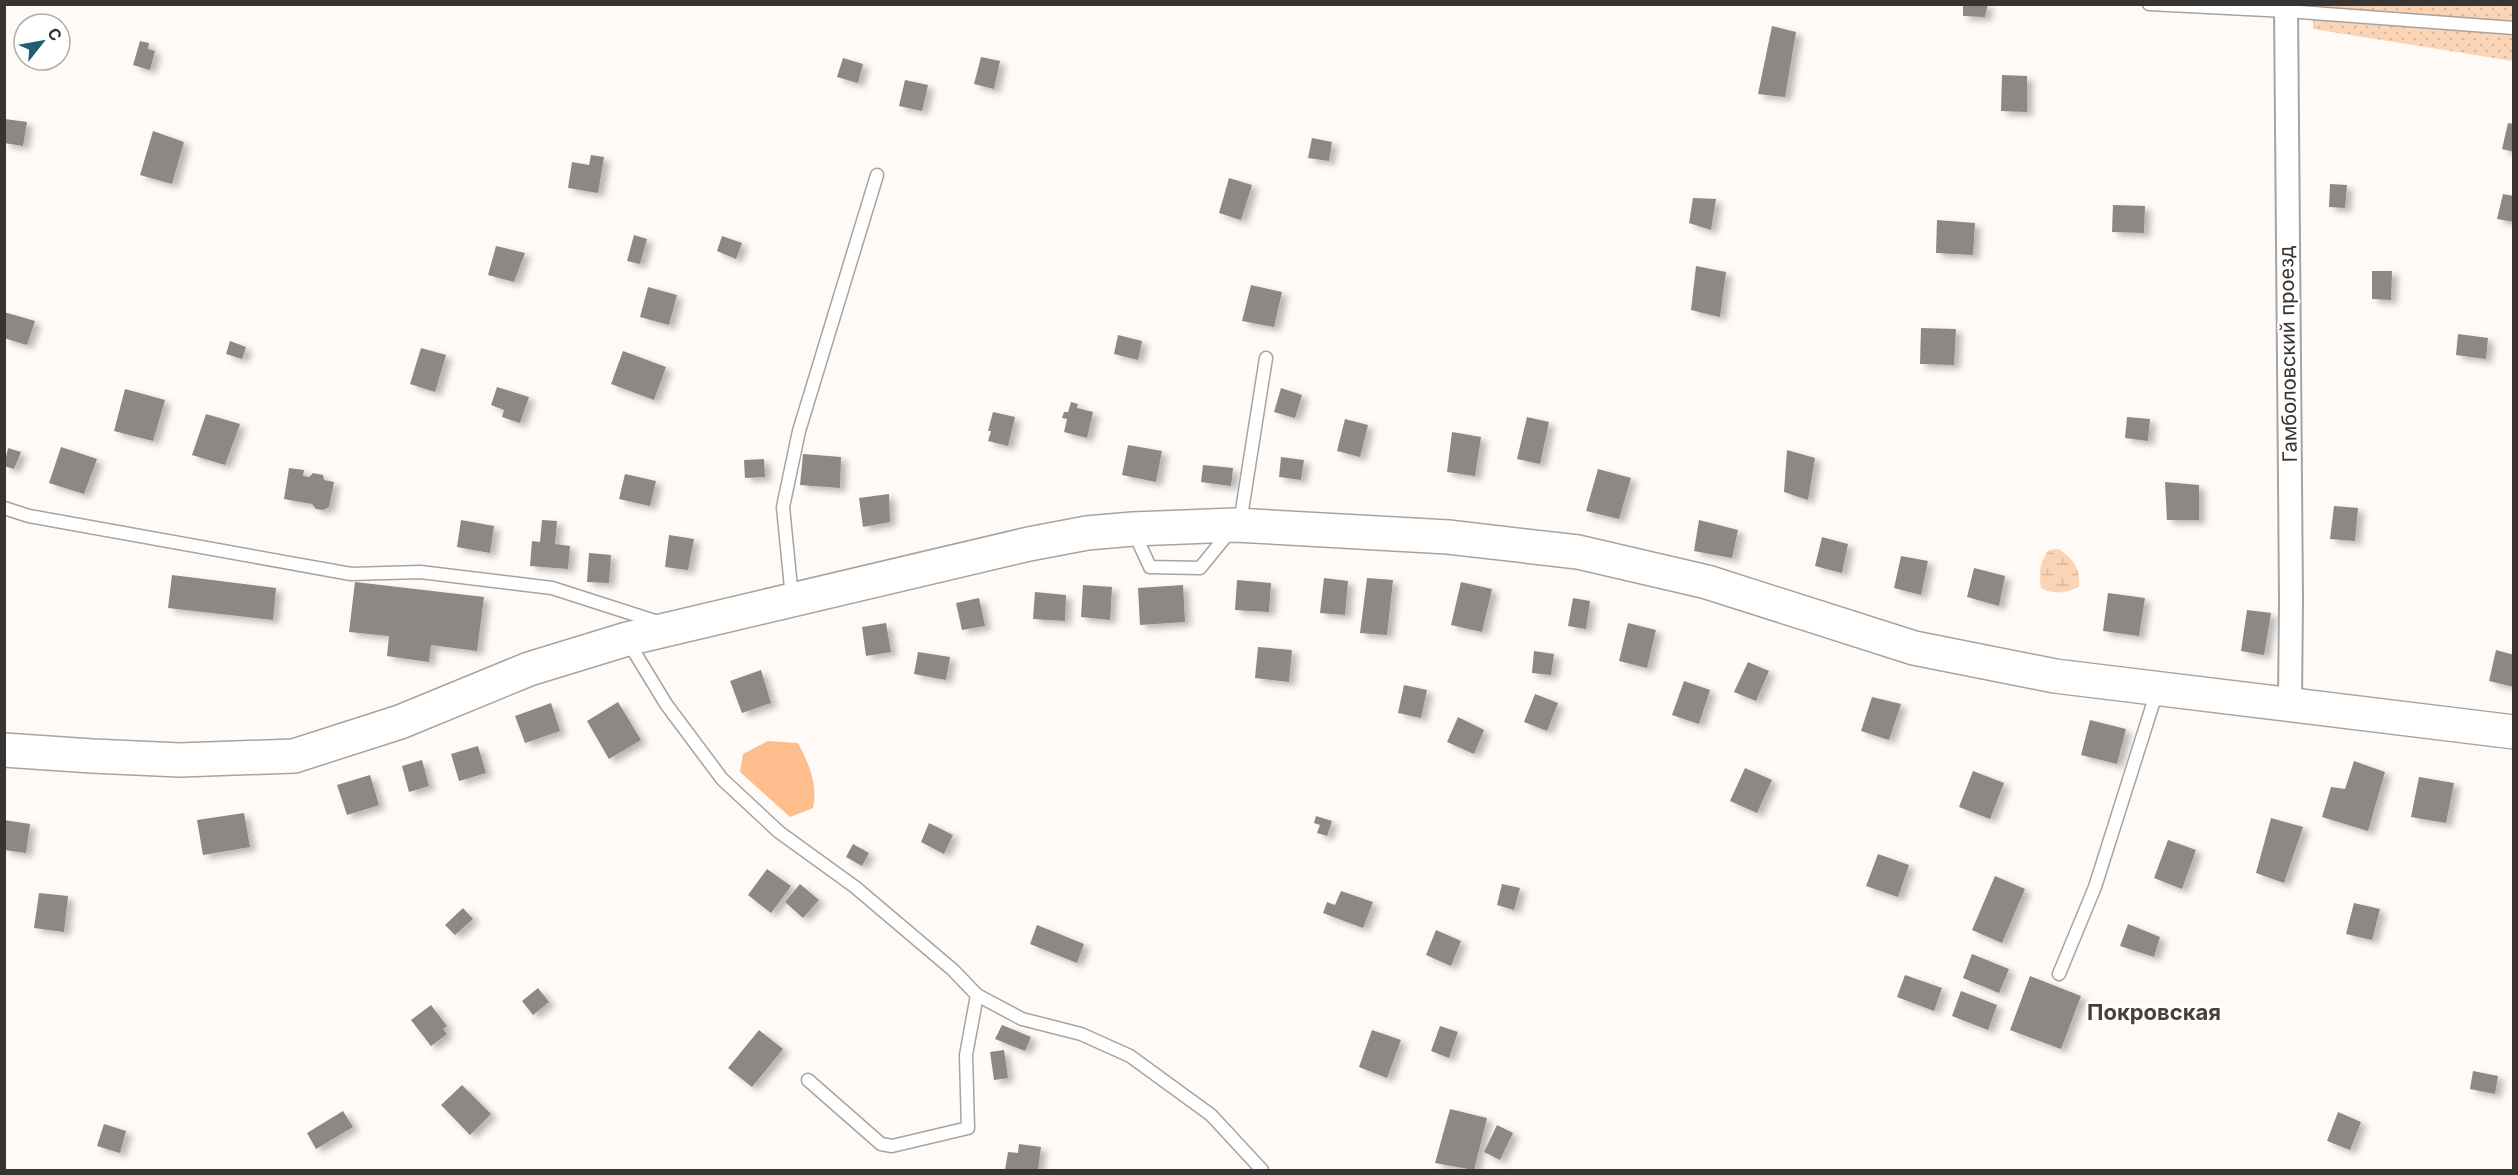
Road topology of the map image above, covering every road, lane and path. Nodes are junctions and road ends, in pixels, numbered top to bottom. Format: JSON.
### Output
{"nodes":[{"id":1,"x":2149,"y":4,"type":"edge"},
{"id":2,"x":2286,"y":8,"type":"edge"},
{"id":3,"x":2514,"y":28,"type":"edge"},
{"id":4,"x":877,"y":174,"type":"dead end"},
{"id":5,"x":1266,"y":358,"type":"dead end"},
{"id":6,"x":4,"y":508,"type":"edge"},
{"id":7,"x":1237,"y":525,"type":"junction"},
{"id":8,"x":792,"y":599,"type":"junction"},
{"id":9,"x":673,"y":627,"type":"junction"},
{"id":10,"x":627,"y":639,"type":"junction"},
{"id":11,"x":2158,"y":690,"type":"junction"},
{"id":12,"x":2289,"y":703,"type":"junction"},
{"id":13,"x":2514,"y":732,"type":"edge"},
{"id":14,"x":4,"y":750,"type":"edge"},
{"id":15,"x":2059,"y":974,"type":"dead end"},
{"id":16,"x":977,"y":995,"type":"junction"},
{"id":17,"x":808,"y":1080,"type":"dead end"},
{"id":18,"x":1263,"y":1170,"type":"edge"}],
"edges":[{"from":1,"to":2,"type":"lane"},
{"from":2,"to":3,"type":"lane"},
{"from":2,"to":12,"type":"street","name":"Гамболовский проезд"},
{"from":4,"to":8,"type":"lane"},
{"from":5,"to":7,"type":"lane"},
{"from":6,"to":9,"type":"lane"},
{"from":7,"to":8,"type":"main road"},
{"from":7,"to":11,"type":"main road"},
{"from":8,"to":9,"type":"main road"},
{"from":9,"to":10,"type":"main road"},
{"from":10,"to":14,"type":"main road"},
{"from":10,"to":16,"type":"lane"},
{"from":11,"to":12,"type":"main road"},
{"from":11,"to":15,"type":"lane"},
{"from":12,"to":13,"type":"main road"},
{"from":16,"to":17,"type":"lane"},
{"from":16,"to":18,"type":"lane"}]}
